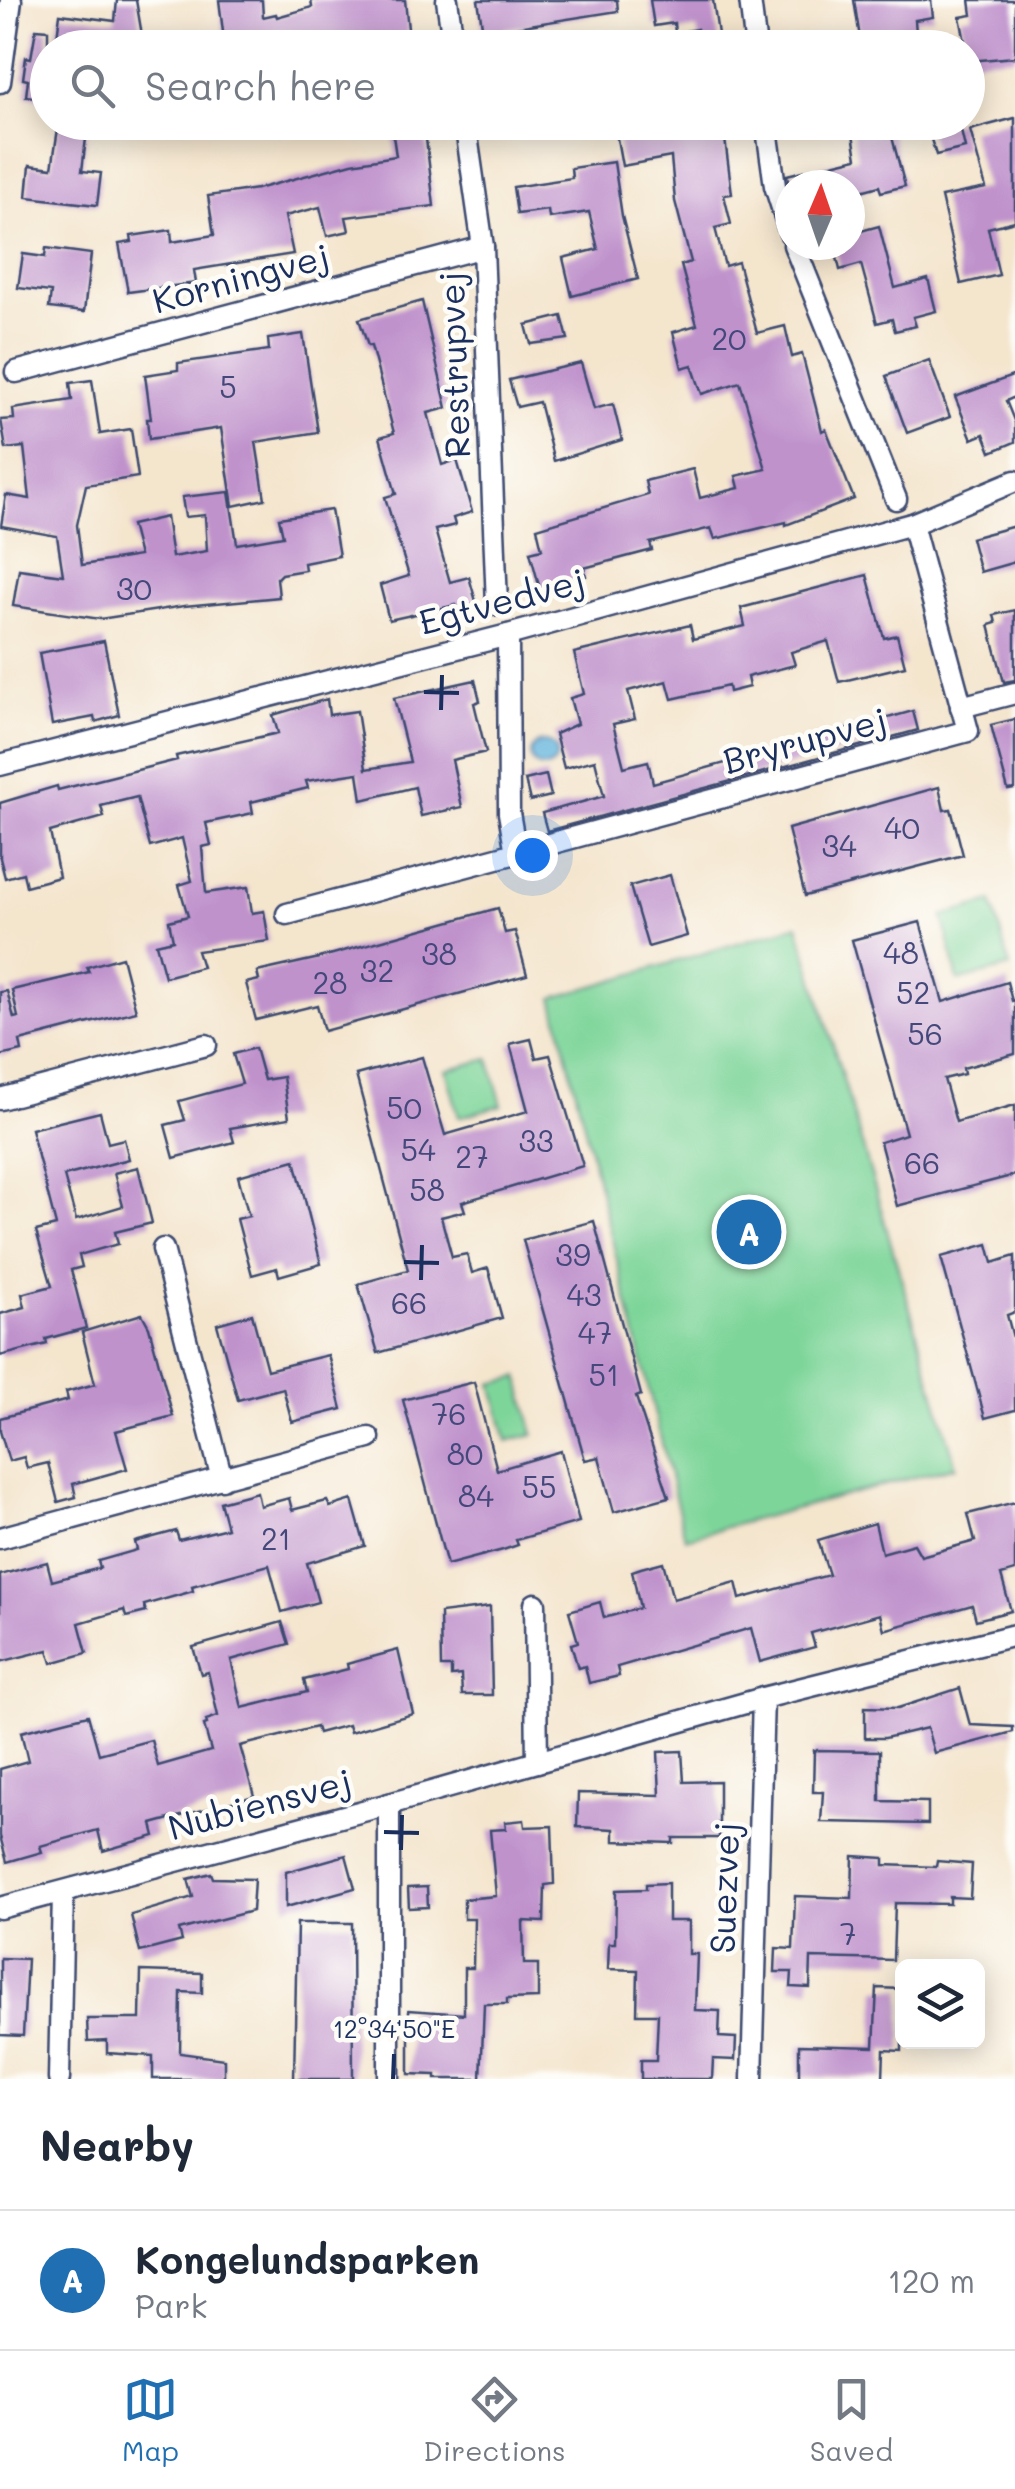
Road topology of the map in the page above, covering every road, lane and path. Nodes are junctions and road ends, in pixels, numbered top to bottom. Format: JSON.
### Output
{"nodes":[{"id":1,"x":10,"y":0,"type":"edge"},
{"id":2,"x":447,"y":0,"type":"edge"},
{"id":3,"x":750,"y":0,"type":"edge"},
{"id":4,"x":451,"y":30,"type":"edge"},
{"id":5,"x":754,"y":30,"type":"edge"},
{"id":6,"x":0,"y":82,"type":"edge"},
{"id":7,"x":468,"y":140,"type":"edge"},
{"id":8,"x":769,"y":140,"type":"edge"},
{"id":9,"x":775,"y":186,"type":"edge"},
{"id":10,"x":483,"y":248,"type":"junction"},
{"id":11,"x":800,"y":260,"type":"edge"},
{"id":12,"x":16,"y":372,"type":"dead end"},
{"id":13,"x":1015,"y":481,"type":"edge"},
{"id":14,"x":896,"y":499,"type":"dead end"},
{"id":15,"x":912,"y":524,"type":"junction"},
{"id":16,"x":498,"y":606,"type":"dead end"},
{"id":17,"x":508,"y":635,"type":"junction"},
{"id":18,"x":1015,"y":693,"type":"edge"},
{"id":19,"x":961,"y":708,"type":"junction"},
{"id":20,"x":0,"y":765,"type":"edge"},
{"id":21,"x":516,"y":852,"type":"junction"},
{"id":22,"x":288,"y":914,"type":"dead end"},
{"id":23,"x":206,"y":1045,"type":"dead end"},
{"id":24,"x":0,"y":1100,"type":"edge"},
{"id":25,"x":163,"y":1249,"type":"dead end"},
{"id":26,"x":369,"y":1438,"type":"dead end"},
{"id":27,"x":222,"y":1480,"type":"junction"},
{"id":28,"x":0,"y":1538,"type":"edge"},
{"id":29,"x":535,"y":1604,"type":"dead end"},
{"id":30,"x":1015,"y":1635,"type":"edge"},
{"id":31,"x":763,"y":1698,"type":"junction"},
{"id":32,"x":537,"y":1762,"type":"junction"},
{"id":33,"x":389,"y":1804,"type":"junction"},
{"id":34,"x":63,"y":1892,"type":"junction"},
{"id":35,"x":0,"y":1908,"type":"edge"},
{"id":36,"x":59,"y":2079,"type":"edge"},
{"id":37,"x":390,"y":2079,"type":"edge"},
{"id":38,"x":752,"y":2079,"type":"edge"}],
"edges":[{"from":1,"to":6,"type":"street"},
{"from":2,"to":4,"type":"street"},
{"from":3,"to":5,"type":"street"},
{"from":7,"to":10,"type":"street","name":"Restrupvej"},
{"from":8,"to":9,"type":"street"},
{"from":10,"to":12,"type":"street","name":"Korningvej"},
{"from":10,"to":16,"type":"street","name":"Restrupvej"},
{"from":11,"to":14,"type":"street"},
{"from":13,"to":15,"type":"street","name":"Egtvedvej"},
{"from":15,"to":17,"type":"street","name":"Egtvedvej"},
{"from":15,"to":19,"type":"street"},
{"from":17,"to":20,"type":"street","name":"Egtvedvej"},
{"from":17,"to":21,"type":"street"},
{"from":18,"to":19,"type":"street"},
{"from":19,"to":21,"type":"street","name":"Bryrupvej"},
{"from":21,"to":22,"type":"street"},
{"from":23,"to":24,"type":"street"},
{"from":25,"to":27,"type":"street"},
{"from":26,"to":27,"type":"street"},
{"from":27,"to":28,"type":"street"},
{"from":29,"to":32,"type":"street"},
{"from":30,"to":31,"type":"street","name":"Nubiensvej"},
{"from":31,"to":32,"type":"street","name":"Nubiensvej"},
{"from":31,"to":38,"type":"street","name":"Suezvej"},
{"from":32,"to":33,"type":"street","name":"Nubiensvej"},
{"from":33,"to":34,"type":"street","name":"Nubiensvej"},
{"from":33,"to":37,"type":"street"},
{"from":34,"to":35,"type":"street","name":"Nubiensvej"},
{"from":34,"to":36,"type":"street"}]}
